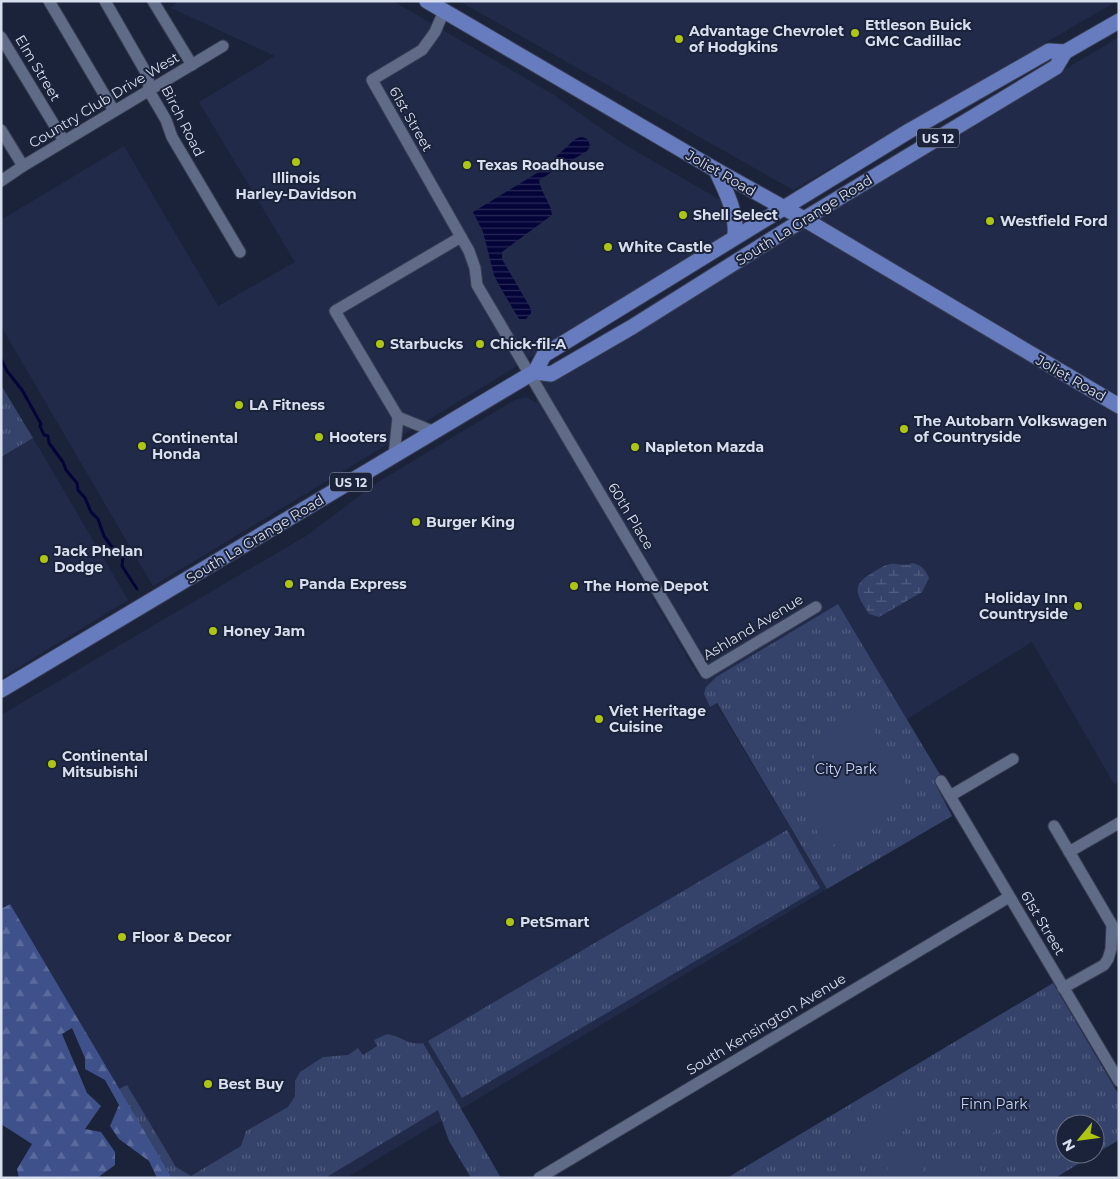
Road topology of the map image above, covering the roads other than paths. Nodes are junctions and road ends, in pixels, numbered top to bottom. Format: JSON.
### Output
{"nodes":[{"id":1,"x":49,"y":1,"type":"edge"},
{"id":2,"x":104,"y":1,"type":"edge"},
{"id":3,"x":154,"y":1,"type":"edge"},
{"id":4,"x":427,"y":1,"type":"edge"},
{"id":5,"x":444,"y":11,"type":"junction"},
{"id":6,"x":1119,"y":21,"type":"edge"},
{"id":7,"x":1,"y":37,"type":"edge"},
{"id":8,"x":223,"y":46,"type":"dead end"},
{"id":9,"x":1065,"y":52,"type":"junction"},
{"id":10,"x":192,"y":65,"type":"junction"},
{"id":11,"x":148,"y":91,"type":"junction"},
{"id":12,"x":114,"y":111,"type":"junction"},
{"id":13,"x":1,"y":130,"type":"edge"},
{"id":14,"x":64,"y":141,"type":"junction"},
{"id":15,"x":23,"y":166,"type":"junction"},
{"id":16,"x":716,"y":170,"type":"junction"},
{"id":17,"x":1,"y":181,"type":"edge"},
{"id":18,"x":784,"y":208,"type":"junction"},
{"id":19,"x":804,"y":219,"type":"junction"},
{"id":20,"x":735,"y":236,"type":"junction"},
{"id":21,"x":461,"y":237,"type":"junction"},
{"id":22,"x":240,"y":252,"type":"dead end"},
{"id":23,"x":532,"y":374,"type":"junction"},
{"id":24,"x":1119,"y":406,"type":"edge"},
{"id":25,"x":398,"y":418,"type":"junction"},
{"id":26,"x":435,"y":432,"type":"junction"},
{"id":27,"x":394,"y":456,"type":"junction"},
{"id":28,"x":816,"y":607,"type":"dead end"},
{"id":29,"x":706,"y":673,"type":"joint"},
{"id":30,"x":1,"y":690,"type":"edge"},
{"id":31,"x":1012,"y":759,"type":"dead end"},
{"id":32,"x":941,"y":781,"type":"dead end"},
{"id":33,"x":950,"y":796,"type":"junction"},
{"id":34,"x":1119,"y":823,"type":"edge"},
{"id":35,"x":1054,"y":826,"type":"dead end"},
{"id":36,"x":1069,"y":852,"type":"junction"},
{"id":37,"x":1009,"y":897,"type":"junction"},
{"id":38,"x":1115,"y":923,"type":"edge"},
{"id":39,"x":1064,"y":988,"type":"junction"},
{"id":40,"x":1119,"y":1081,"type":"edge"},
{"id":41,"x":539,"y":1178,"type":"edge"}],
"edges":[{"from":1,"to":12,"type":"street"},
{"from":2,"to":11,"type":"street","name":"Birch Road"},
{"from":3,"to":10,"type":"street"},
{"from":4,"to":5,"type":"main road","name":"Joliet Road"},
{"from":5,"to":16,"type":"main road","name":"Joliet Road"},
{"from":5,"to":21,"type":"street","name":"61st Street"},
{"from":6,"to":9,"type":"main road","name":"South La Grange Road","number":"US 12"},
{"from":7,"to":14,"type":"street","name":"Elm Street"},
{"from":8,"to":10,"type":"street","name":"Country Club Drive West"},
{"from":9,"to":18,"type":"main road","name":"South La Grange Road","number":"US 12"},
{"from":9,"to":19,"type":"main road","name":"South La Grange Road","number":"US 12"},
{"from":10,"to":11,"type":"street","name":"Country Club Drive West"},
{"from":11,"to":12,"type":"street","name":"Country Club Drive West"},
{"from":11,"to":22,"type":"street","name":"Birch Road"},
{"from":12,"to":14,"type":"street","name":"Country Club Drive West"},
{"from":13,"to":15,"type":"street"},
{"from":14,"to":15,"type":"street","name":"Country Club Drive West"},
{"from":15,"to":17,"type":"street","name":"Country Club Drive West"},
{"from":16,"to":18,"type":"main road","name":"Joliet Road"},
{"from":16,"to":20,"type":"main road"},
{"from":18,"to":19,"type":"main road","name":"Joliet Road"},
{"from":18,"to":20,"type":"main road","name":"South La Grange Road","number":"US 12"},
{"from":19,"to":23,"type":"main road","name":"South La Grange Road","number":"US 12"},
{"from":19,"to":24,"type":"main road","name":"Joliet Road"},
{"from":20,"to":23,"type":"main road","name":"South La Grange Road","number":"US 12"},
{"from":21,"to":23,"type":"street","name":"61st Street"},
{"from":21,"to":25,"type":"street"},
{"from":23,"to":26,"type":"main road","name":"South La Grange Road","number":"US 12"},
{"from":23,"to":29,"type":"street","name":"60th Place"},
{"from":25,"to":26,"type":"street"},
{"from":25,"to":27,"type":"street"},
{"from":26,"to":27,"type":"main road","name":"South La Grange Road","number":"US 12"},
{"from":27,"to":30,"type":"main road","name":"South La Grange Road","number":"US 12"},
{"from":28,"to":29,"type":"street","name":"Ashland Avenue"},
{"from":31,"to":33,"type":"street"},
{"from":32,"to":33,"type":"street","name":"61st Street"},
{"from":33,"to":37,"type":"street","name":"61st Street"},
{"from":34,"to":36,"type":"street"},
{"from":35,"to":36,"type":"street"},
{"from":36,"to":38,"type":"street"},
{"from":37,"to":39,"type":"street","name":"61st Street"},
{"from":37,"to":41,"type":"street","name":"South Kensington Avenue"},
{"from":38,"to":39,"type":"street"},
{"from":39,"to":40,"type":"street","name":"61st Street"}]}
